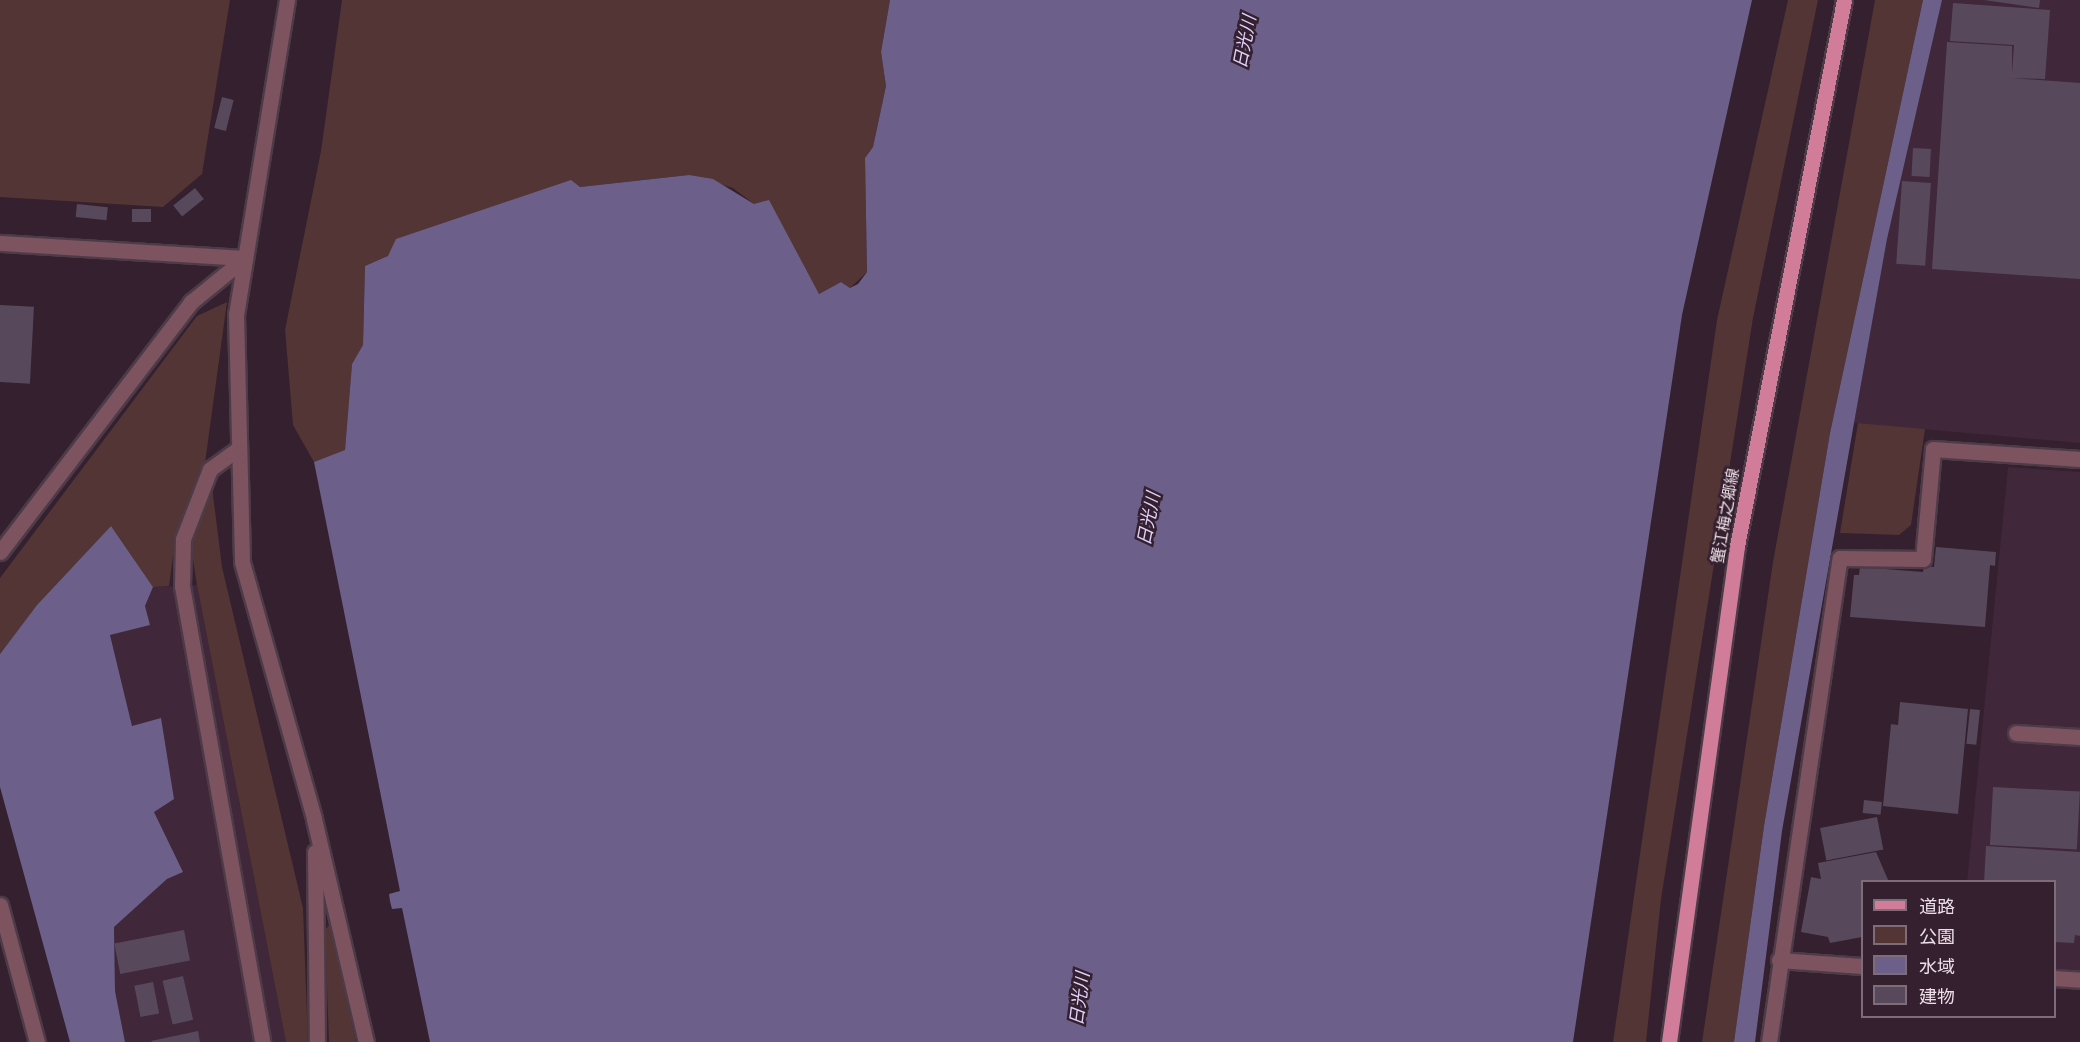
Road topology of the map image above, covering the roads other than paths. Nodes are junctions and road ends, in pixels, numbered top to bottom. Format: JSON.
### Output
{"nodes":[{"id":1,"x":287,"y":0,"type":"edge"},
{"id":2,"x":1844,"y":0,"type":"edge"},
{"id":3,"x":0,"y":243,"type":"edge"},
{"id":4,"x":245,"y":258,"type":"junction"},
{"id":5,"x":236,"y":451,"type":"junction"},
{"id":6,"x":2080,"y":459,"type":"edge"},
{"id":7,"x":0,"y":552,"type":"edge"},
{"id":8,"x":2016,"y":733,"type":"dead end"},
{"id":9,"x":2080,"y":737,"type":"edge"},
{"id":10,"x":314,"y":819,"type":"junction"},
{"id":11,"x":0,"y":905,"type":"edge"},
{"id":12,"x":1779,"y":960,"type":"junction"},
{"id":13,"x":1861,"y":966,"type":"edge"},
{"id":14,"x":2056,"y":978,"type":"edge"},
{"id":15,"x":2080,"y":980,"type":"edge"},
{"id":16,"x":37,"y":1042,"type":"edge"},
{"id":17,"x":262,"y":1042,"type":"edge"},
{"id":18,"x":317,"y":1042,"type":"edge"},
{"id":19,"x":366,"y":1042,"type":"edge"},
{"id":20,"x":1669,"y":1042,"type":"edge"},
{"id":21,"x":1769,"y":1042,"type":"edge"}],
"edges":[{"from":1,"to":4,"type":"street"},
{"from":2,"to":20,"type":"main road","name":"蟹江梅之郷線"},
{"from":3,"to":4,"type":"street"},
{"from":4,"to":5,"type":"street"},
{"from":4,"to":7,"type":"street"},
{"from":5,"to":10,"type":"street"},
{"from":5,"to":17,"type":"street"},
{"from":6,"to":12,"type":"street"},
{"from":8,"to":9,"type":"street"},
{"from":10,"to":18,"type":"street"},
{"from":10,"to":19,"type":"street"},
{"from":11,"to":16,"type":"street"},
{"from":12,"to":13,"type":"street"},
{"from":12,"to":21,"type":"street"},
{"from":14,"to":15,"type":"street"}]}
